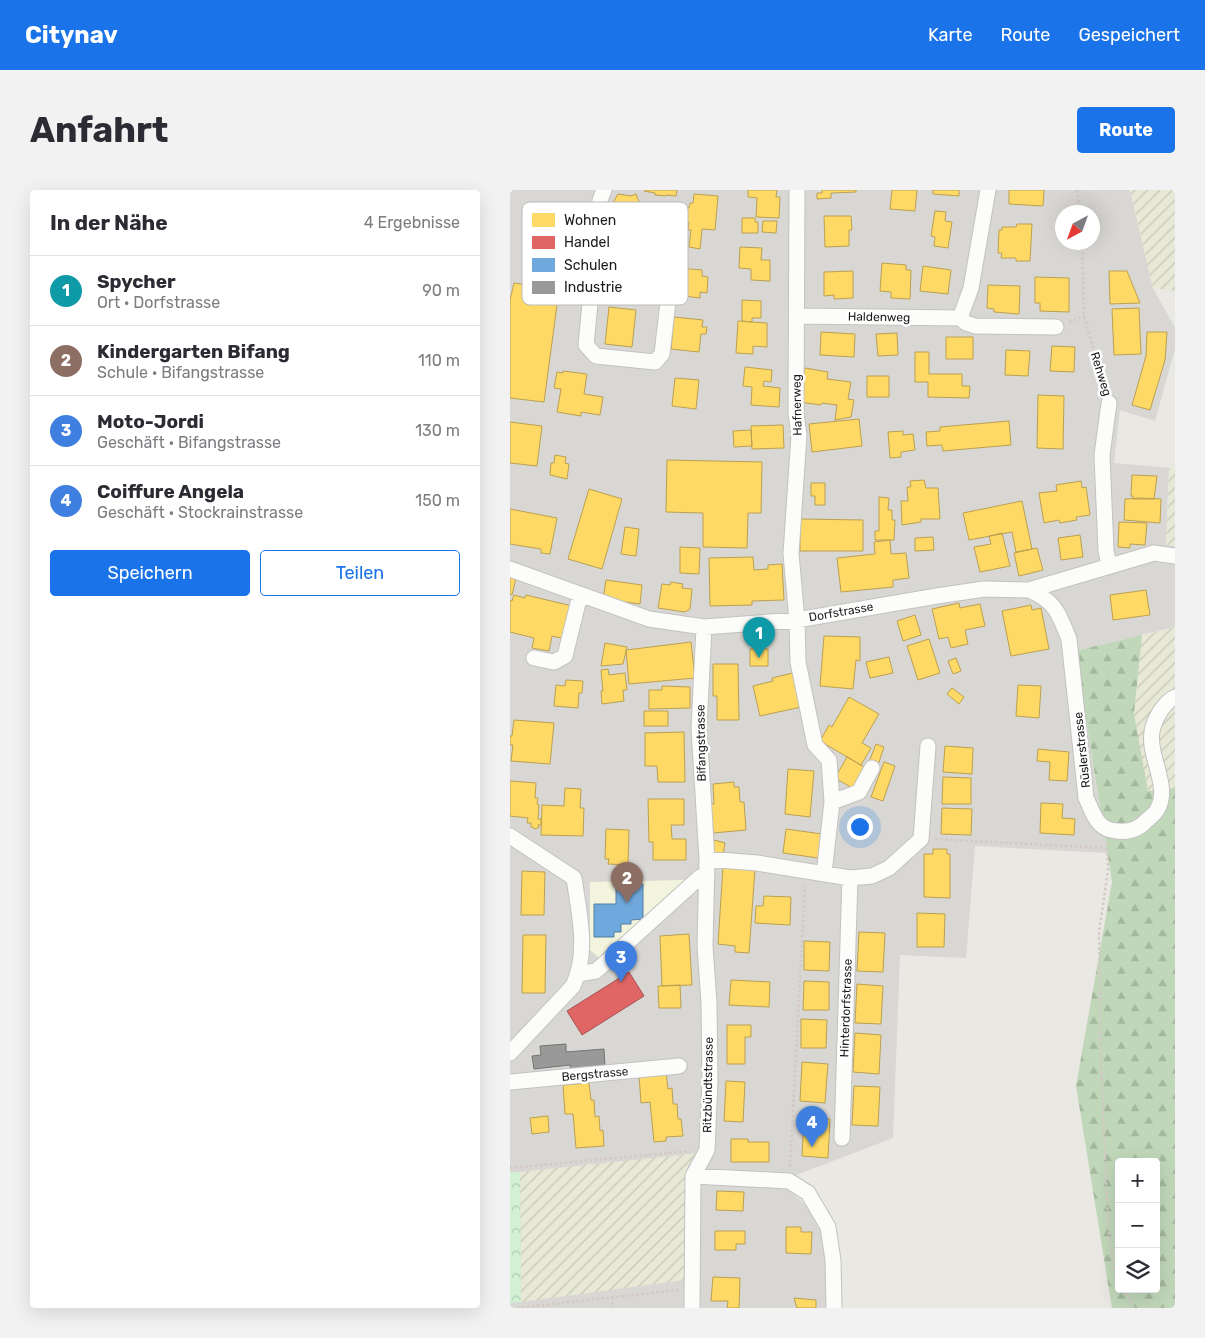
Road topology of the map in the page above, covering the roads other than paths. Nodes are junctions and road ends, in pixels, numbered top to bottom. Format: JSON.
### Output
{"nodes":[{"id":1,"x":604,"y":190,"type":"edge"},
{"id":2,"x":797,"y":190,"type":"edge"},
{"id":3,"x":988,"y":190,"type":"edge"},
{"id":4,"x":600,"y":202,"type":"edge"},
{"id":5,"x":590,"y":305,"type":"edge"},
{"id":6,"x":667,"y":305,"type":"edge"},
{"id":7,"x":797,"y":316,"type":"junction"},
{"id":8,"x":960,"y":318,"type":"junction"},
{"id":9,"x":1056,"y":327,"type":"dead end"},
{"id":10,"x":1109,"y":403,"type":"road end"},
{"id":11,"x":1175,"y":556,"type":"edge"},
{"id":12,"x":1109,"y":565,"type":"junction"},
{"id":13,"x":510,"y":569,"type":"edge"},
{"id":14,"x":1029,"y":590,"type":"junction"},
{"id":15,"x":580,"y":595,"type":"junction"},
{"id":16,"x":797,"y":620,"type":"junction"},
{"id":17,"x":704,"y":627,"type":"junction"},
{"id":18,"x":534,"y":658,"type":"dead end"},
{"id":19,"x":1175,"y":696,"type":"edge"},
{"id":20,"x":928,"y":746,"type":"dead end"},
{"id":21,"x":872,"y":768,"type":"dead end"},
{"id":22,"x":832,"y":802,"type":"junction"},
{"id":23,"x":510,"y":836,"type":"edge"},
{"id":24,"x":707,"y":859,"type":"junction"},
{"id":25,"x":824,"y":874,"type":"junction"},
{"id":26,"x":707,"y":877,"type":"junction"},
{"id":27,"x":850,"y":878,"type":"junction"},
{"id":28,"x":578,"y":974,"type":"junction"},
{"id":29,"x":510,"y":1053,"type":"edge"},
{"id":30,"x":679,"y":1066,"type":"dead end"},
{"id":31,"x":510,"y":1082,"type":"edge"},
{"id":32,"x":842,"y":1138,"type":"dead end"},
{"id":33,"x":693,"y":1176,"type":"junction"},
{"id":34,"x":692,"y":1308,"type":"edge"},
{"id":35,"x":834,"y":1308,"type":"edge"}],
"edges":[{"from":1,"to":4,"type":"street"},
{"from":2,"to":7,"type":"street","name":"Hafnerweg"},
{"from":3,"to":8,"type":"street"},
{"from":5,"to":6,"type":"street"},
{"from":7,"to":8,"type":"street","name":"Haldenweg"},
{"from":7,"to":16,"type":"street","name":"Hafnerweg"},
{"from":8,"to":9,"type":"street","name":"Haldenweg"},
{"from":10,"to":12,"type":"street","name":"Rehweg"},
{"from":11,"to":12,"type":"street","name":"Dorfstrasse"},
{"from":12,"to":14,"type":"street","name":"Dorfstrasse"},
{"from":13,"to":15,"type":"street","name":"Dorfstrasse"},
{"from":14,"to":16,"type":"street","name":"Dorfstrasse"},
{"from":14,"to":19,"type":"street","name":"Rüslerstrasse"},
{"from":15,"to":17,"type":"street","name":"Dorfstrasse"},
{"from":15,"to":18,"type":"street"},
{"from":16,"to":17,"type":"street","name":"Dorfstrasse"},
{"from":16,"to":22,"type":"street","name":"Hafnerweg"},
{"from":17,"to":24,"type":"street","name":"Bifangstrasse"},
{"from":20,"to":27,"type":"street"},
{"from":21,"to":22,"type":"street"},
{"from":22,"to":25,"type":"street","name":"Hafnerweg"},
{"from":23,"to":28,"type":"street"},
{"from":24,"to":25,"type":"street"},
{"from":24,"to":26,"type":"street","name":"Ritzbündtstrasse"},
{"from":25,"to":27,"type":"street"},
{"from":26,"to":28,"type":"street"},
{"from":26,"to":33,"type":"street","name":"Ritzbündtstrasse"},
{"from":27,"to":32,"type":"street","name":"Hinterdorfstrasse"},
{"from":28,"to":29,"type":"street"},
{"from":30,"to":31,"type":"street","name":"Bergstrasse"},
{"from":33,"to":34,"type":"street","name":"Ritzbündtstrasse"},
{"from":33,"to":35,"type":"street"}]}
